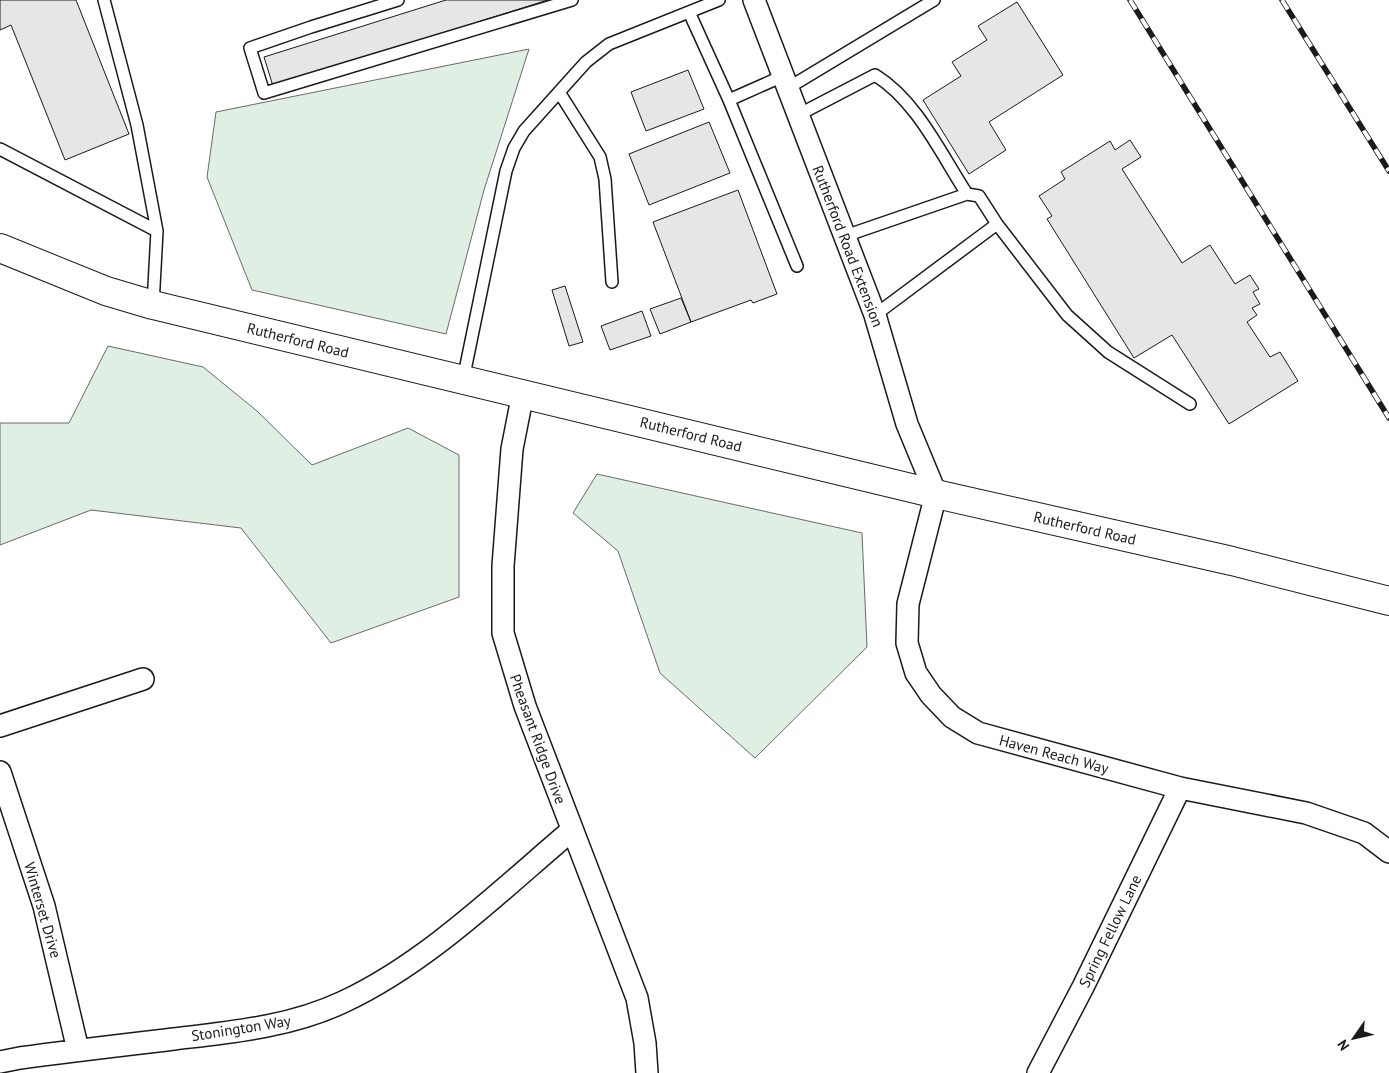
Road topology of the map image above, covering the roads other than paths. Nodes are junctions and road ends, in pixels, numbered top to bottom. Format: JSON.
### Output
{"nodes":[{"id":1,"x":104,"y":0,"type":"edge"},
{"id":2,"x":398,"y":0,"type":"edge"},
{"id":3,"x":572,"y":0,"type":"edge"},
{"id":4,"x":719,"y":0,"type":"edge"},
{"id":5,"x":754,"y":0,"type":"edge"},
{"id":6,"x":934,"y":0,"type":"edge"},
{"id":7,"x":689,"y":12,"type":"junction"},
{"id":8,"x":786,"y":82,"type":"junction"},
{"id":9,"x":560,"y":92,"type":"junction"},
{"id":10,"x":729,"y":100,"type":"junction"},
{"id":11,"x":798,"y":115,"type":"junction"},
{"id":12,"x":0,"y":149,"type":"edge"},
{"id":13,"x":967,"y":194,"type":"junction"},
{"id":14,"x":996,"y":224,"type":"junction"},
{"id":15,"x":157,"y":231,"type":"junction"},
{"id":16,"x":845,"y":236,"type":"junction"},
{"id":17,"x":0,"y":248,"type":"edge"},
{"id":18,"x":797,"y":266,"type":"dead end"},
{"id":19,"x":612,"y":282,"type":"dead end"},
{"id":20,"x":154,"y":304,"type":"junction"},
{"id":21,"x":875,"y":315,"type":"junction"},
{"id":22,"x":463,"y":380,"type":"junction"},
{"id":23,"x":523,"y":393,"type":"junction"},
{"id":24,"x":1190,"y":404,"type":"dead end"},
{"id":25,"x":936,"y":494,"type":"junction"},
{"id":26,"x":1379,"y":598,"type":"edge"},
{"id":27,"x":143,"y":679,"type":"dead end"},
{"id":28,"x":0,"y":726,"type":"edge"},
{"id":29,"x":0,"y":772,"type":"edge"},
{"id":30,"x":1180,"y":788,"type":"junction"},
{"id":31,"x":572,"y":830,"type":"junction"},
{"id":32,"x":1389,"y":852,"type":"edge"},
{"id":33,"x":78,"y":1050,"type":"junction"},
{"id":34,"x":0,"y":1062,"type":"edge"},
{"id":35,"x":647,"y":1073,"type":"edge"},
{"id":36,"x":1038,"y":1073,"type":"edge"}],
"edges":[{"from":1,"to":15,"type":"lane"},
{"from":2,"to":3,"type":"lane"},
{"from":4,"to":7,"type":"lane"},
{"from":5,"to":8,"type":"street","name":"Rutherford Road Extension"},
{"from":6,"to":8,"type":"lane"},
{"from":7,"to":9,"type":"lane"},
{"from":7,"to":10,"type":"lane"},
{"from":8,"to":10,"type":"lane"},
{"from":8,"to":11,"type":"street","name":"Rutherford Road Extension"},
{"from":9,"to":19,"type":"lane"},
{"from":9,"to":22,"type":"lane"},
{"from":10,"to":18,"type":"lane"},
{"from":11,"to":13,"type":"lane"},
{"from":11,"to":16,"type":"street","name":"Rutherford Road Extension"},
{"from":12,"to":15,"type":"lane"},
{"from":13,"to":14,"type":"lane"},
{"from":13,"to":16,"type":"lane"},
{"from":14,"to":21,"type":"lane"},
{"from":14,"to":24,"type":"lane"},
{"from":15,"to":20,"type":"lane"},
{"from":16,"to":21,"type":"street","name":"Rutherford Road Extension"},
{"from":17,"to":20,"type":"street","name":"Rutherford Road"},
{"from":20,"to":22,"type":"street","name":"Rutherford Road"},
{"from":21,"to":25,"type":"street","name":"Rutherford Road Extension"},
{"from":22,"to":23,"type":"street","name":"Rutherford Road"},
{"from":23,"to":25,"type":"street","name":"Rutherford Road"},
{"from":23,"to":31,"type":"street","name":"Pheasant Ridge Drive"},
{"from":25,"to":26,"type":"street","name":"Rutherford Road"},
{"from":25,"to":30,"type":"street","name":"Haven Reach Way"},
{"from":27,"to":28,"type":"street"},
{"from":29,"to":33,"type":"street","name":"Winterset Drive"},
{"from":30,"to":32,"type":"street","name":"Haven Reach Way"},
{"from":30,"to":36,"type":"street","name":"Spring Fellow Lane"},
{"from":31,"to":33,"type":"street","name":"Stonington Way"},
{"from":31,"to":35,"type":"street","name":"Pheasant Ridge Drive"},
{"from":33,"to":34,"type":"street","name":"Stonington Way"}]}
